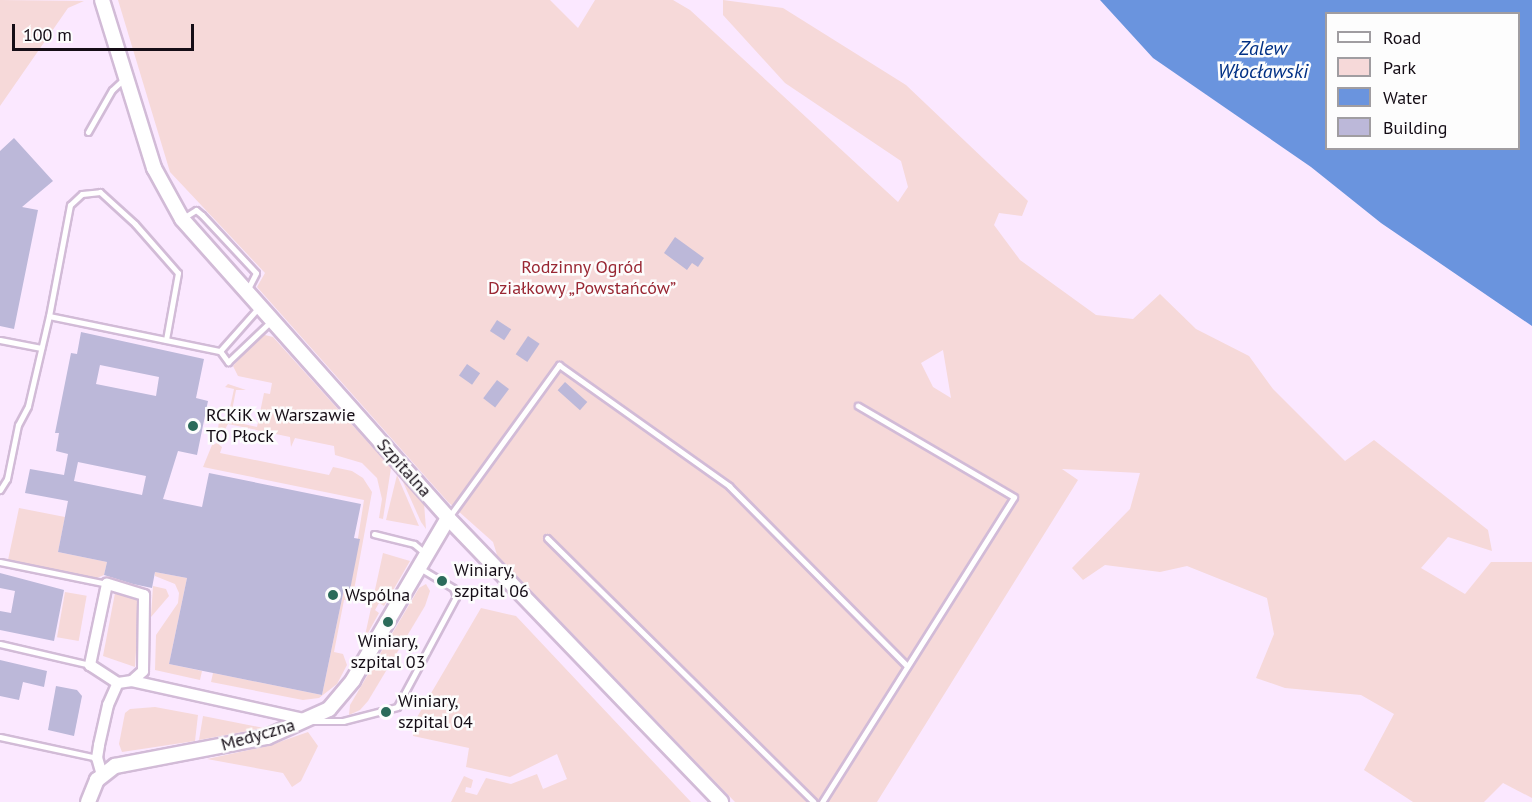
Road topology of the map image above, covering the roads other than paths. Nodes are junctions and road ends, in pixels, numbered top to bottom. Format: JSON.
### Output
{"nodes":[{"id":1,"x":102,"y":0,"type":"edge"},
{"id":2,"x":126,"y":77,"type":"junction"},
{"id":3,"x":88,"y":132,"type":"dead end"},
{"id":4,"x":182,"y":219,"type":"junction"},
{"id":5,"x":246,"y":292,"type":"junction"},
{"id":6,"x":260,"y":307,"type":"junction"},
{"id":7,"x":49,"y":316,"type":"junction"},
{"id":8,"x":272,"y":321,"type":"junction"},
{"id":9,"x":0,"y":340,"type":"edge"},
{"id":10,"x":166,"y":340,"type":"junction"},
{"id":11,"x":41,"y":348,"type":"junction"},
{"id":12,"x":219,"y":351,"type":"junction"},
{"id":13,"x":858,"y":406,"type":"dead end"},
{"id":14,"x":0,"y":477,"type":"edge"},
{"id":15,"x":8,"y":479,"type":"junction"},
{"id":16,"x":0,"y":490,"type":"edge"},
{"id":17,"x":448,"y":518,"type":"junction"},
{"id":18,"x":374,"y":534,"type":"dead end"},
{"id":19,"x":547,"y":538,"type":"dead end"},
{"id":20,"x":427,"y":555,"type":"junction"},
{"id":21,"x":0,"y":562,"type":"edge"},
{"id":22,"x":420,"y":568,"type":"junction"},
{"id":23,"x":107,"y":584,"type":"junction"},
{"id":24,"x":0,"y":644,"type":"edge"},
{"id":25,"x":90,"y":665,"type":"junction"},
{"id":26,"x":906,"y":665,"type":"junction"},
{"id":27,"x":132,"y":681,"type":"junction"},
{"id":28,"x":118,"y":683,"type":"junction"},
{"id":29,"x":308,"y":720,"type":"junction"},
{"id":30,"x":0,"y":739,"type":"edge"},
{"id":31,"x":97,"y":758,"type":"junction"},
{"id":32,"x":102,"y":775,"type":"junction"},
{"id":33,"x":88,"y":802,"type":"edge"},
{"id":34,"x":721,"y":802,"type":"edge"},
{"id":35,"x":814,"y":802,"type":"edge"},
{"id":36,"x":822,"y":802,"type":"edge"}],
"edges":[{"from":1,"to":2,"type":"street","name":"Szpitalna"},
{"from":2,"to":3,"type":"lane"},
{"from":2,"to":4,"type":"street","name":"Szpitalna"},
{"from":4,"to":5,"type":"street","name":"Szpitalna"},
{"from":4,"to":5,"type":"lane"},
{"from":5,"to":6,"type":"street","name":"Szpitalna"},
{"from":6,"to":8,"type":"street","name":"Szpitalna"},
{"from":6,"to":12,"type":"lane"},
{"from":7,"to":10,"type":"lane"},
{"from":7,"to":10,"type":"lane"},
{"from":7,"to":11,"type":"lane"},
{"from":8,"to":12,"type":"lane"},
{"from":8,"to":17,"type":"street","name":"Szpitalna"},
{"from":9,"to":11,"type":"lane"},
{"from":10,"to":12,"type":"lane"},
{"from":11,"to":15,"type":"lane"},
{"from":13,"to":26,"type":"lane"},
{"from":14,"to":15,"type":"lane"},
{"from":15,"to":16,"type":"lane"},
{"from":17,"to":20,"type":"street","name":"Medyczna"},
{"from":17,"to":26,"type":"lane"},
{"from":17,"to":34,"type":"street","name":"Szpitalna"},
{"from":18,"to":20,"type":"lane"},
{"from":19,"to":35,"type":"lane"},
{"from":20,"to":22,"type":"street","name":"Medyczna"},
{"from":21,"to":23,"type":"lane"},
{"from":22,"to":29,"type":"street","name":"Medyczna"},
{"from":22,"to":29,"type":"lane"},
{"from":23,"to":25,"type":"street"},
{"from":23,"to":27,"type":"street"},
{"from":24,"to":25,"type":"lane"},
{"from":25,"to":28,"type":"street"},
{"from":26,"to":36,"type":"lane"},
{"from":27,"to":28,"type":"street"},
{"from":27,"to":29,"type":"street"},
{"from":28,"to":31,"type":"street"},
{"from":29,"to":32,"type":"street","name":"Medyczna"},
{"from":30,"to":31,"type":"lane"},
{"from":31,"to":32,"type":"street"},
{"from":32,"to":33,"type":"street"}]}
